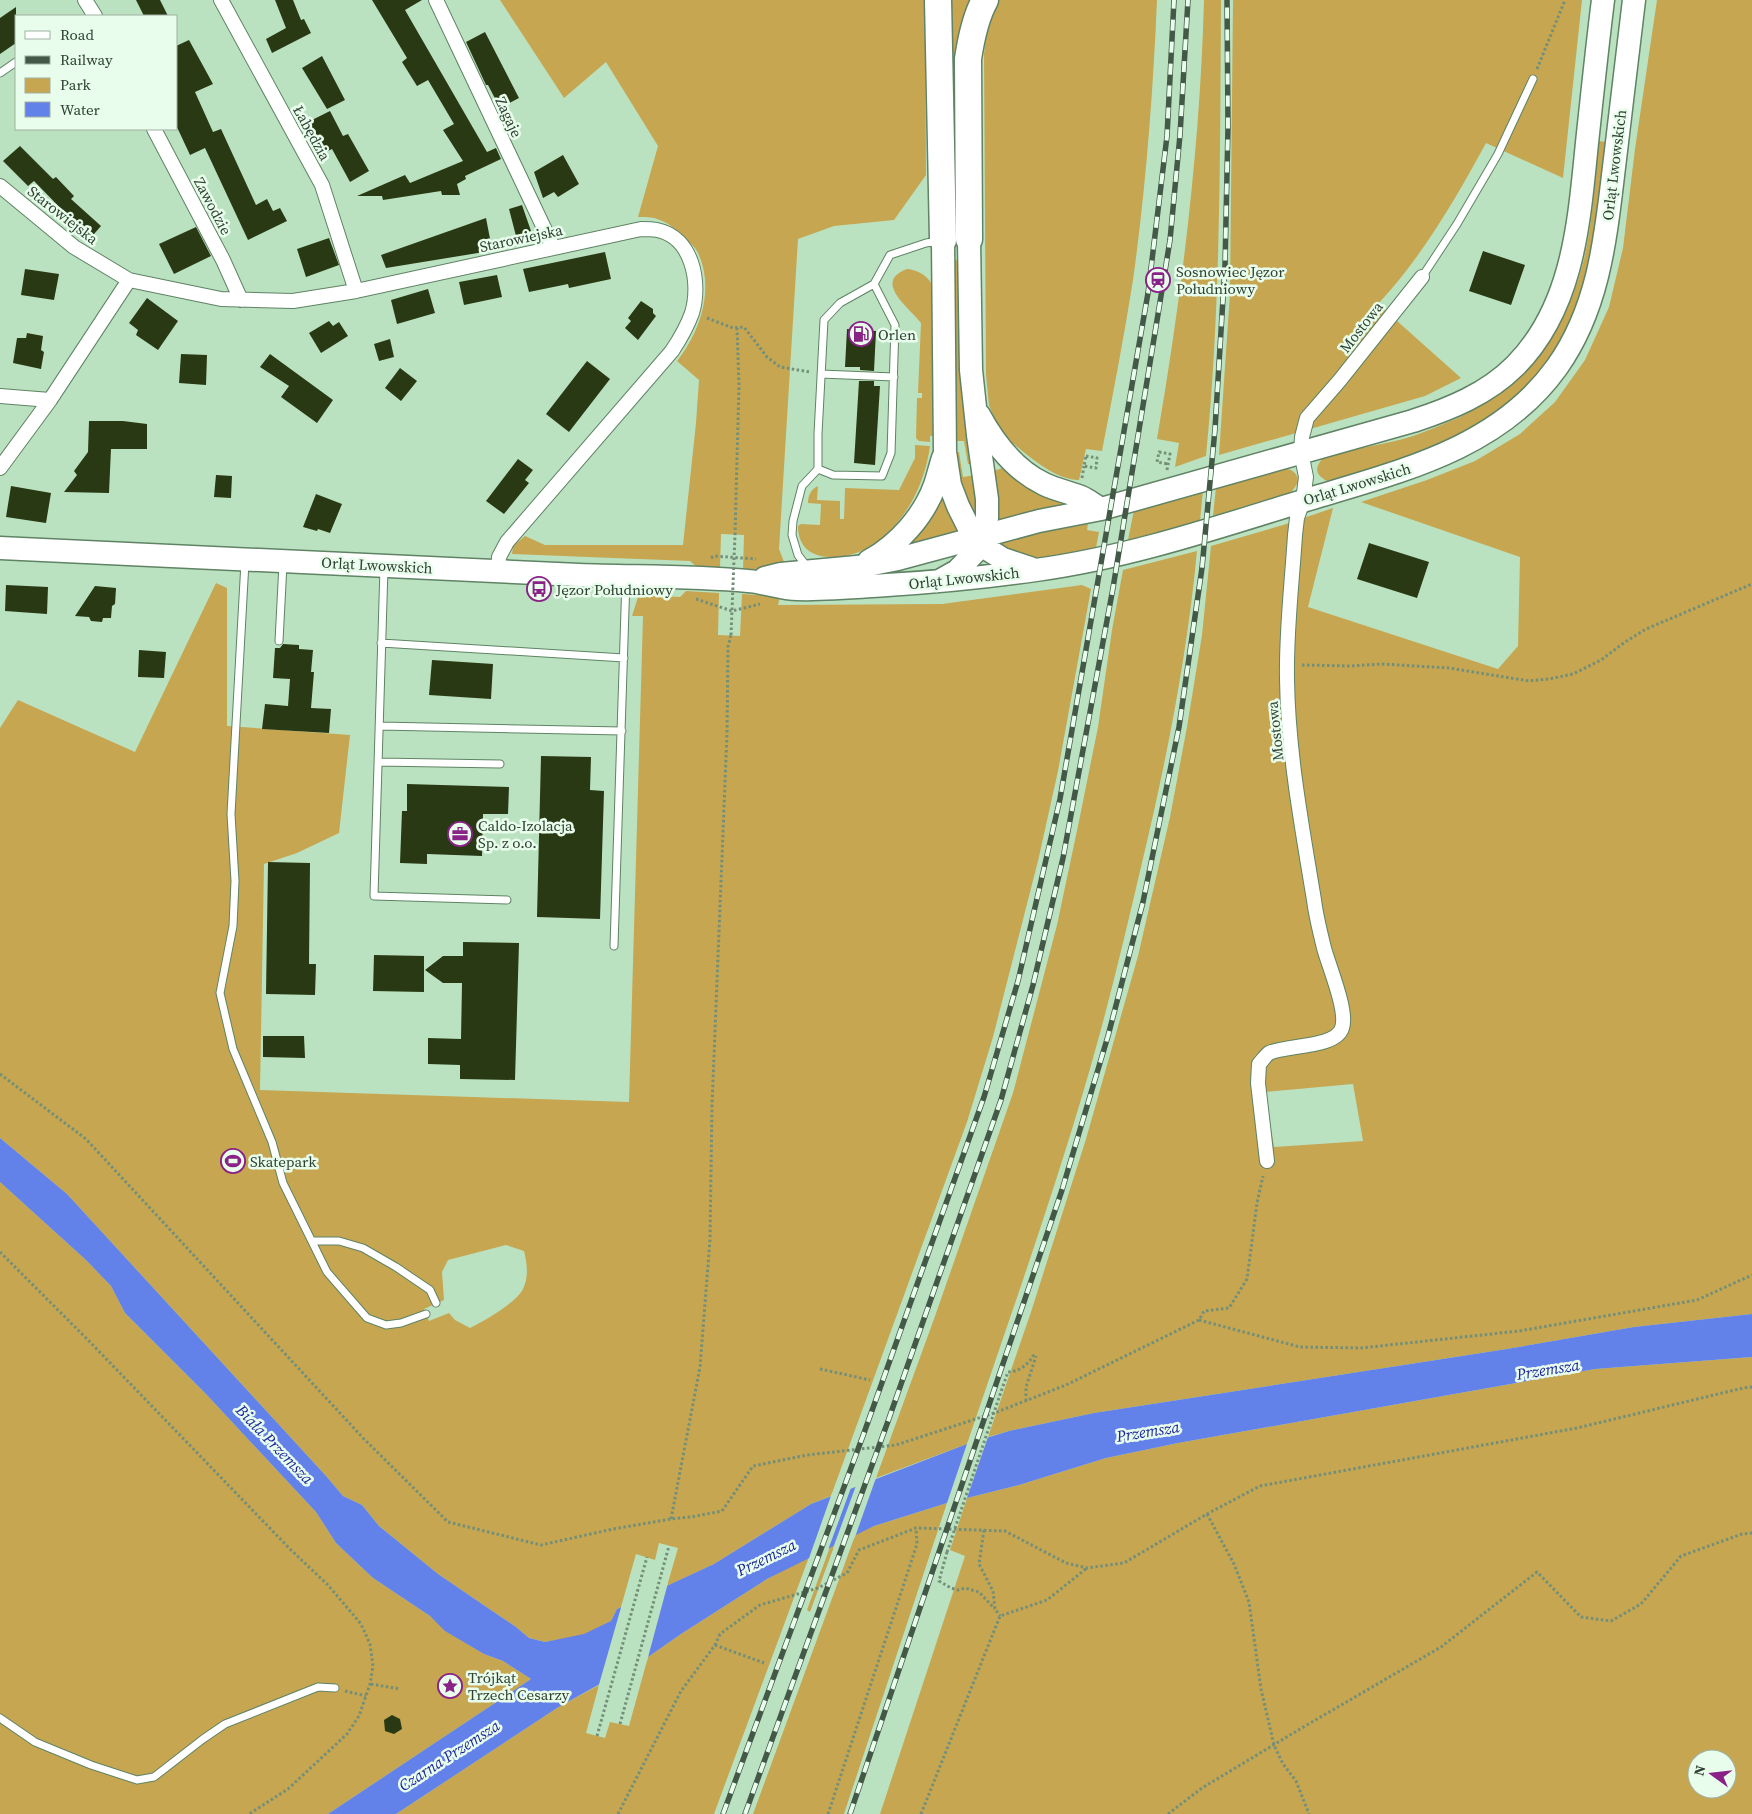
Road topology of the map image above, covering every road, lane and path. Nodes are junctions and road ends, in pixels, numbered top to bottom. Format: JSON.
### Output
{"nodes":[{"id":1,"x":221,"y":0,"type":"edge"},
{"id":2,"x":436,"y":0,"type":"edge"},
{"id":3,"x":938,"y":0,"type":"edge"},
{"id":4,"x":985,"y":0,"type":"edge"},
{"id":5,"x":1565,"y":0,"type":"edge"},
{"id":6,"x":1634,"y":2,"type":"edge"},
{"id":7,"x":1603,"y":3,"type":"edge"},
{"id":8,"x":15,"y":63,"type":"edge"},
{"id":9,"x":0,"y":73,"type":"edge"},
{"id":10,"x":1533,"y":79,"type":"joint"},
{"id":11,"x":155,"y":130,"type":"edge"},
{"id":12,"x":0,"y":186,"type":"edge"},
{"id":13,"x":956,"y":240,"type":"junction"},
{"id":14,"x":553,"y":247,"type":"junction"},
{"id":15,"x":1422,"y":277,"type":"joint"},
{"id":16,"x":129,"y":280,"type":"junction"},
{"id":17,"x":874,"y":284,"type":"junction"},
{"id":18,"x":356,"y":291,"type":"junction"},
{"id":19,"x":241,"y":300,"type":"junction"},
{"id":20,"x":692,"y":312,"type":"junction"},
{"id":21,"x":737,"y":328,"type":"junction"},
{"id":22,"x":821,"y":374,"type":"junction"},
{"id":23,"x":894,"y":377,"type":"junction"},
{"id":24,"x":0,"y":396,"type":"edge"},
{"id":25,"x":50,"y":400,"type":"junction"},
{"id":26,"x":975,"y":409,"type":"junction"},
{"id":27,"x":1157,"y":451,"type":"joint"},
{"id":28,"x":945,"y":452,"type":"junction"},
{"id":29,"x":1301,"y":452,"type":"junction"},
{"id":30,"x":1099,"y":458,"type":"joint"},
{"id":31,"x":0,"y":468,"type":"edge"},
{"id":32,"x":818,"y":469,"type":"junction"},
{"id":33,"x":1303,"y":501,"type":"junction"},
{"id":34,"x":1101,"y":509,"type":"junction"},
{"id":35,"x":980,"y":538,"type":"junction"},
{"id":36,"x":0,"y":548,"type":"edge"},
{"id":37,"x":245,"y":559,"type":"junction"},
{"id":38,"x":283,"y":561,"type":"junction"},
{"id":39,"x":385,"y":566,"type":"junction"},
{"id":40,"x":857,"y":567,"type":"junction"},
{"id":41,"x":1035,"y":570,"type":"junction"},
{"id":42,"x":498,"y":571,"type":"junction"},
{"id":43,"x":811,"y":572,"type":"junction"},
{"id":44,"x":626,"y":576,"type":"junction"},
{"id":45,"x":755,"y":581,"type":"junction"},
{"id":46,"x":938,"y":582,"type":"junction"},
{"id":47,"x":1752,"y":584,"type":"edge"},
{"id":48,"x":279,"y":641,"type":"dead end"},
{"id":49,"x":382,"y":643,"type":"junction"},
{"id":50,"x":624,"y":658,"type":"junction"},
{"id":51,"x":1287,"y":662,"type":"junction"},
{"id":52,"x":380,"y":726,"type":"junction"},
{"id":53,"x":622,"y":731,"type":"junction"},
{"id":54,"x":378,"y":762,"type":"junction"},
{"id":55,"x":500,"y":764,"type":"dead end"},
{"id":56,"x":507,"y":900,"type":"dead end"},
{"id":57,"x":614,"y":946,"type":"dead end"},
{"id":58,"x":0,"y":1074,"type":"edge"},
{"id":59,"x":1267,"y":1161,"type":"joint"},
{"id":60,"x":313,"y":1241,"type":"junction"},
{"id":61,"x":0,"y":1252,"type":"edge"},
{"id":62,"x":1752,"y":1275,"type":"edge"},
{"id":63,"x":436,"y":1304,"type":"dead end"},
{"id":64,"x":426,"y":1314,"type":"dead end"},
{"id":65,"x":1199,"y":1320,"type":"junction"},
{"id":66,"x":820,"y":1369,"type":"dead end"},
{"id":67,"x":870,"y":1380,"type":"dead end"},
{"id":68,"x":1752,"y":1388,"type":"edge"},
{"id":69,"x":1026,"y":1401,"type":"junction"},
{"id":70,"x":1207,"y":1514,"type":"junction"},
{"id":71,"x":671,"y":1519,"type":"junction"},
{"id":72,"x":916,"y":1528,"type":"junction"},
{"id":73,"x":984,"y":1530,"type":"junction"},
{"id":74,"x":1752,"y":1534,"type":"edge"},
{"id":75,"x":669,"y":1546,"type":"dead end"},
{"id":76,"x":646,"y":1557,"type":"dead end"},
{"id":77,"x":1087,"y":1568,"type":"junction"},
{"id":78,"x":995,"y":1609,"type":"junction"},
{"id":79,"x":1000,"y":1616,"type":"junction"},
{"id":80,"x":715,"y":1645,"type":"junction"},
{"id":81,"x":764,"y":1663,"type":"dead end"},
{"id":82,"x":370,"y":1684,"type":"junction"},
{"id":83,"x":335,"y":1688,"type":"joint"},
{"id":84,"x":400,"y":1689,"type":"dead end"},
{"id":85,"x":366,"y":1696,"type":"junction"},
{"id":86,"x":0,"y":1718,"type":"edge"},
{"id":87,"x":620,"y":1724,"type":"dead end"},
{"id":88,"x":596,"y":1736,"type":"dead end"},
{"id":89,"x":1274,"y":1744,"type":"junction"},
{"id":90,"x":249,"y":1814,"type":"edge"},
{"id":91,"x":618,"y":1814,"type":"edge"},
{"id":92,"x":828,"y":1814,"type":"edge"},
{"id":93,"x":921,"y":1814,"type":"edge"},
{"id":94,"x":1168,"y":1814,"type":"edge"},
{"id":95,"x":1309,"y":1814,"type":"edge"}],
"edges":[{"from":1,"to":18,"type":"street","name":"Łabędzia"},
{"from":2,"to":14,"type":"street","name":"Zagaje"},
{"from":3,"to":13,"type":"highway"},
{"from":4,"to":13,"type":"highway"},
{"from":5,"to":10,"type":"path"},
{"from":6,"to":33,"type":"main road","name":"Orląt Lwowskich"},
{"from":7,"to":29,"type":"main road","name":"Orląt Lwowskich"},
{"from":8,"to":9,"type":"lane"},
{"from":10,"to":15,"type":"lane"},
{"from":11,"to":19,"type":"street","name":"Zawodzie"},
{"from":12,"to":16,"type":"street","name":"Starowiejska"},
{"from":13,"to":17,"type":"lane"},
{"from":13,"to":26,"type":"main road"},
{"from":13,"to":28,"type":"main road"},
{"from":14,"to":18,"type":"street","name":"Starowiejska"},
{"from":14,"to":20,"type":"street","name":"Starowiejska"},
{"from":15,"to":29,"type":"street","name":"Mostowa"},
{"from":16,"to":19,"type":"street","name":"Starowiejska"},
{"from":16,"to":25,"type":"street"},
{"from":17,"to":22,"type":"lane"},
{"from":17,"to":23,"type":"lane"},
{"from":18,"to":19,"type":"street","name":"Starowiejska"},
{"from":20,"to":21,"type":"path"},
{"from":20,"to":42,"type":"street","name":"Starowiejska"},
{"from":21,"to":22,"type":"path"},
{"from":21,"to":71,"type":"path","bridge":true},
{"from":22,"to":23,"type":"lane"},
{"from":22,"to":32,"type":"lane"},
{"from":23,"to":32,"type":"lane"},
{"from":24,"to":25,"type":"street"},
{"from":25,"to":31,"type":"street"},
{"from":26,"to":34,"type":"main road"},
{"from":26,"to":35,"type":"main road"},
{"from":27,"to":27,"type":"path"},
{"from":28,"to":35,"type":"main road"},
{"from":28,"to":40,"type":"main road"},
{"from":29,"to":33,"type":"street","name":"Mostowa"},
{"from":29,"to":34,"type":"main road","name":"Orląt Lwowskich"},
{"from":30,"to":30,"type":"path"},
{"from":32,"to":43,"type":"lane"},
{"from":33,"to":41,"type":"main road","name":"Orląt Lwowskich"},
{"from":33,"to":51,"type":"street","name":"Mostowa"},
{"from":34,"to":35,"type":"main road","name":"Orląt Lwowskich"},
{"from":35,"to":40,"type":"main road","name":"Orląt Lwowskich"},
{"from":35,"to":41,"type":"main road"},
{"from":35,"to":46,"type":"main road"},
{"from":36,"to":37,"type":"main road","name":"Orląt Lwowskich"},
{"from":37,"to":38,"type":"main road","name":"Orląt Lwowskich"},
{"from":37,"to":60,"type":"lane"},
{"from":38,"to":39,"type":"main road","name":"Orląt Lwowskich"},
{"from":38,"to":48,"type":"lane"},
{"from":39,"to":42,"type":"main road","name":"Orląt Lwowskich"},
{"from":39,"to":49,"type":"lane"},
{"from":40,"to":43,"type":"main road","name":"Orląt Lwowskich"},
{"from":41,"to":46,"type":"main road","name":"Orląt Lwowskich"},
{"from":42,"to":44,"type":"main road","name":"Orląt Lwowskich"},
{"from":43,"to":45,"type":"main road","name":"Orląt Lwowskich"},
{"from":44,"to":45,"type":"main road","name":"Orląt Lwowskich"},
{"from":44,"to":50,"type":"lane"},
{"from":45,"to":46,"type":"main road","name":"Orląt Lwowskich"},
{"from":47,"to":51,"type":"path"},
{"from":49,"to":50,"type":"lane"},
{"from":49,"to":52,"type":"lane"},
{"from":50,"to":53,"type":"lane"},
{"from":51,"to":59,"type":"street","name":"Mostowa"},
{"from":52,"to":53,"type":"lane"},
{"from":52,"to":54,"type":"lane"},
{"from":53,"to":57,"type":"lane"},
{"from":54,"to":55,"type":"lane"},
{"from":54,"to":56,"type":"lane"},
{"from":58,"to":71,"type":"path"},
{"from":59,"to":65,"type":"path"},
{"from":60,"to":63,"type":"lane"},
{"from":60,"to":64,"type":"lane"},
{"from":61,"to":82,"type":"path"},
{"from":62,"to":65,"type":"path"},
{"from":65,"to":69,"type":"path"},
{"from":66,"to":67,"type":"path"},
{"from":68,"to":70,"type":"path"},
{"from":69,"to":71,"type":"path"},
{"from":69,"to":78,"type":"path","bridge":true},
{"from":70,"to":77,"type":"path"},
{"from":70,"to":89,"type":"path"},
{"from":72,"to":73,"type":"path"},
{"from":72,"to":80,"type":"path"},
{"from":72,"to":92,"type":"path"},
{"from":73,"to":77,"type":"path"},
{"from":73,"to":78,"type":"path"},
{"from":74,"to":89,"type":"path"},
{"from":75,"to":87,"type":"path"},
{"from":76,"to":88,"type":"path"},
{"from":77,"to":79,"type":"path"},
{"from":78,"to":79,"type":"path"},
{"from":79,"to":93,"type":"path"},
{"from":80,"to":81,"type":"path"},
{"from":80,"to":91,"type":"path"},
{"from":82,"to":84,"type":"path"},
{"from":82,"to":85,"type":"path"},
{"from":83,"to":85,"type":"path"},
{"from":83,"to":86,"type":"lane"},
{"from":85,"to":90,"type":"path"},
{"from":89,"to":94,"type":"path"},
{"from":89,"to":95,"type":"path"}]}
